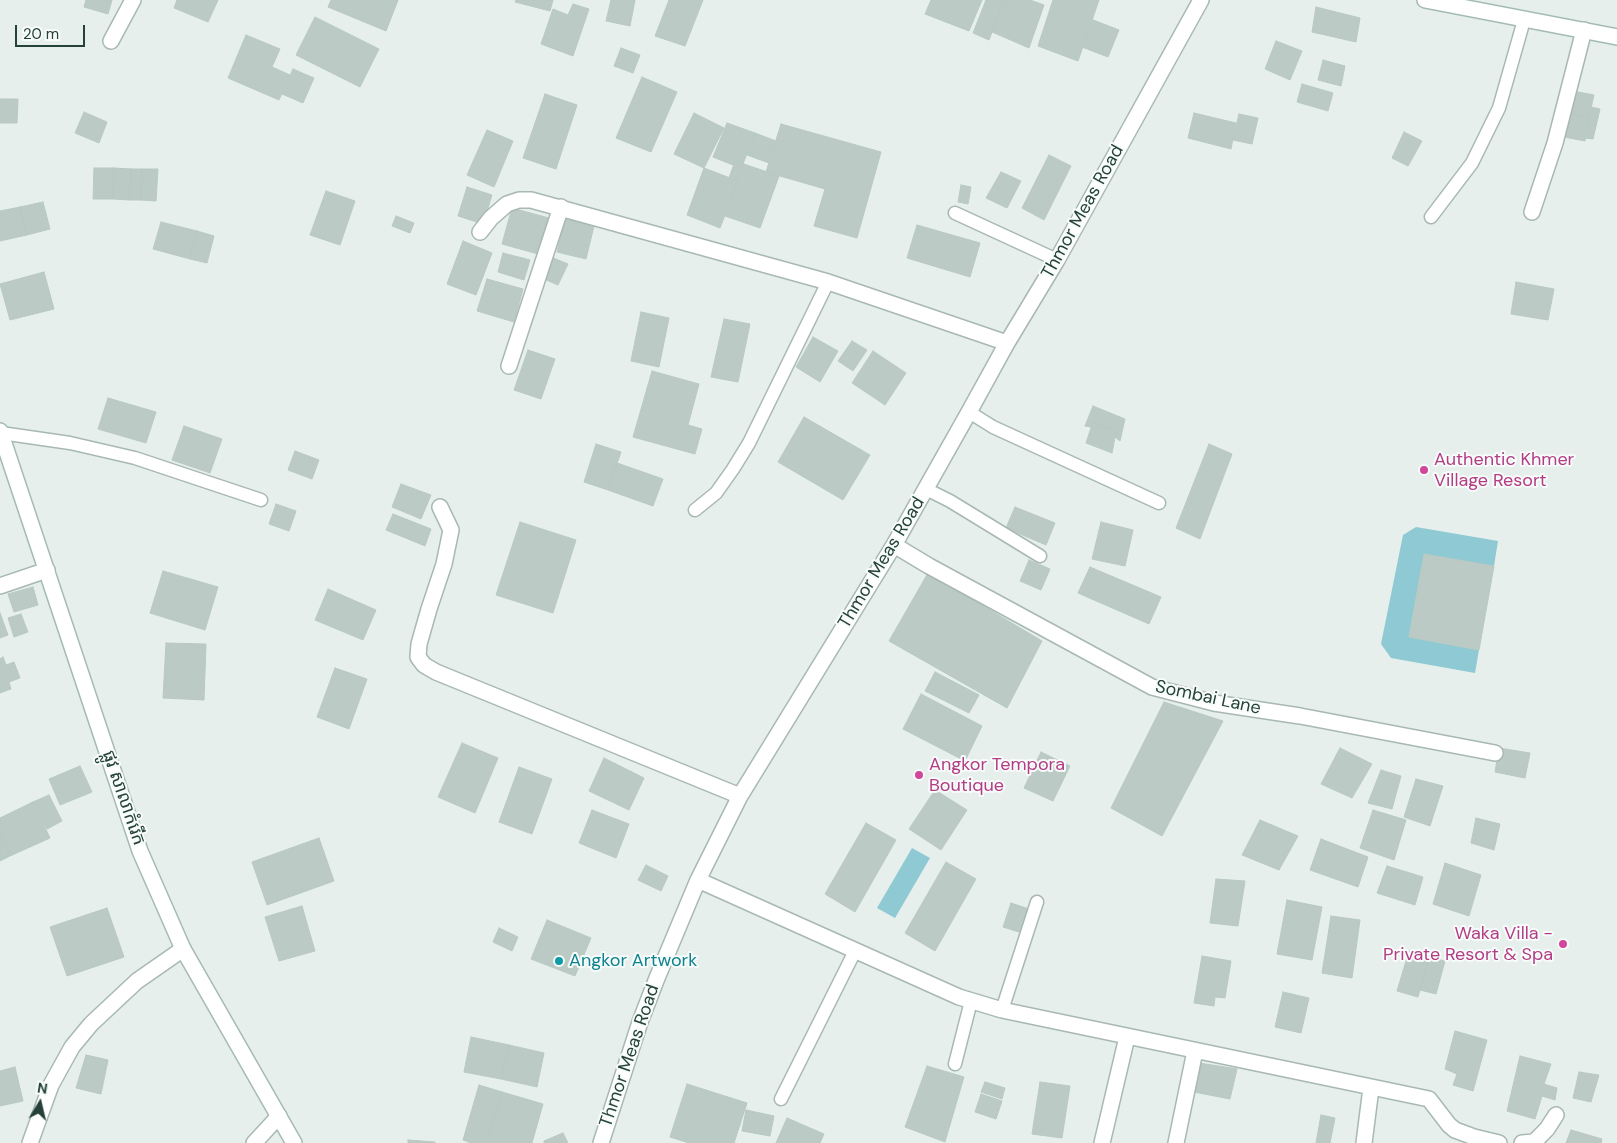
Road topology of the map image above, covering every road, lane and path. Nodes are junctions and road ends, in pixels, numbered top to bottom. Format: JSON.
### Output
{"nodes":[{"id":1,"x":133,"y":0,"type":"edge"},
{"id":2,"x":1201,"y":0,"type":"edge"},
{"id":3,"x":1426,"y":0,"type":"edge"},
{"id":4,"x":1524,"y":20,"type":"junction"},
{"id":5,"x":1584,"y":30,"type":"junction"},
{"id":6,"x":1617,"y":36,"type":"edge"},
{"id":7,"x":111,"y":41,"type":"dead end"},
{"id":8,"x":561,"y":207,"type":"junction"},
{"id":9,"x":1532,"y":212,"type":"dead end"},
{"id":10,"x":955,"y":213,"type":"dead end"},
{"id":11,"x":1431,"y":217,"type":"dead end"},
{"id":12,"x":480,"y":232,"type":"dead end"},
{"id":13,"x":1057,"y":260,"type":"junction"},
{"id":14,"x":828,"y":282,"type":"junction"},
{"id":15,"x":1007,"y":343,"type":"junction"},
{"id":16,"x":509,"y":366,"type":"dead end"},
{"id":17,"x":970,"y":412,"type":"junction"},
{"id":18,"x":0,"y":432,"type":"edge"},
{"id":19,"x":926,"y":489,"type":"junction"},
{"id":20,"x":261,"y":500,"type":"dead end"},
{"id":21,"x":1159,"y":503,"type":"dead end"},
{"id":22,"x":440,"y":507,"type":"dead end"},
{"id":23,"x":694,"y":510,"type":"dead end"},
{"id":24,"x":894,"y":545,"type":"junction"},
{"id":25,"x":1040,"y":556,"type":"dead end"},
{"id":26,"x":47,"y":570,"type":"junction"},
{"id":27,"x":0,"y":586,"type":"edge"},
{"id":28,"x":1495,"y":753,"type":"dead end"},
{"id":29,"x":740,"y":796,"type":"junction"},
{"id":30,"x":698,"y":880,"type":"junction"},
{"id":31,"x":1037,"y":902,"type":"dead end"},
{"id":32,"x":183,"y":948,"type":"junction"},
{"id":33,"x":855,"y":951,"type":"junction"},
{"id":34,"x":971,"y":1001,"type":"junction"},
{"id":35,"x":1002,"y":1010,"type":"junction"},
{"id":36,"x":1127,"y":1037,"type":"junction"},
{"id":37,"x":1195,"y":1051,"type":"junction"},
{"id":38,"x":955,"y":1064,"type":"dead end"},
{"id":39,"x":1371,"y":1088,"type":"junction"},
{"id":40,"x":781,"y":1099,"type":"dead end"},
{"id":41,"x":1556,"y":1115,"type":"dead end"},
{"id":42,"x":279,"y":1116,"type":"junction"},
{"id":43,"x":30,"y":1143,"type":"edge"},
{"id":44,"x":254,"y":1143,"type":"edge"},
{"id":45,"x":294,"y":1143,"type":"edge"},
{"id":46,"x":601,"y":1143,"type":"edge"},
{"id":47,"x":1102,"y":1143,"type":"edge"},
{"id":48,"x":1176,"y":1143,"type":"edge"},
{"id":49,"x":1364,"y":1143,"type":"edge"},
{"id":50,"x":1499,"y":1143,"type":"edge"},
{"id":51,"x":1522,"y":1143,"type":"edge"}],
"edges":[{"from":1,"to":7,"type":"street"},
{"from":2,"to":13,"type":"street","name":"Thmor Meas Road"},
{"from":3,"to":4,"type":"street"},
{"from":4,"to":5,"type":"street"},
{"from":4,"to":11,"type":"lane"},
{"from":5,"to":6,"type":"street"},
{"from":5,"to":9,"type":"street"},
{"from":8,"to":12,"type":"street"},
{"from":8,"to":14,"type":"street"},
{"from":8,"to":16,"type":"street"},
{"from":10,"to":13,"type":"lane"},
{"from":13,"to":15,"type":"street","name":"Thmor Meas Road"},
{"from":14,"to":15,"type":"street"},
{"from":14,"to":23,"type":"lane"},
{"from":15,"to":17,"type":"street","name":"Thmor Meas Road"},
{"from":17,"to":19,"type":"street","name":"Thmor Meas Road"},
{"from":17,"to":21,"type":"lane"},
{"from":18,"to":20,"type":"lane"},
{"from":18,"to":26,"type":"street","name":"ផ្លូវ សាលាកំរើក"},
{"from":19,"to":24,"type":"street","name":"Thmor Meas Road"},
{"from":19,"to":25,"type":"lane"},
{"from":22,"to":29,"type":"street"},
{"from":24,"to":28,"type":"street","name":"Sombai Lane"},
{"from":24,"to":29,"type":"street","name":"Thmor Meas Road"},
{"from":26,"to":27,"type":"street"},
{"from":26,"to":32,"type":"street","name":"ផ្លូវ សាលាកំរើក"},
{"from":29,"to":30,"type":"street","name":"Thmor Meas Road"},
{"from":30,"to":33,"type":"street"},
{"from":30,"to":46,"type":"street","name":"Thmor Meas Road"},
{"from":31,"to":35,"type":"lane"},
{"from":32,"to":42,"type":"street","name":"ផ្លូវ សាលាកំរើក"},
{"from":32,"to":43,"type":"street"},
{"from":33,"to":34,"type":"street"},
{"from":33,"to":40,"type":"lane"},
{"from":34,"to":35,"type":"street"},
{"from":34,"to":38,"type":"lane"},
{"from":35,"to":36,"type":"street"},
{"from":36,"to":37,"type":"street"},
{"from":36,"to":47,"type":"street"},
{"from":37,"to":39,"type":"street"},
{"from":37,"to":48,"type":"street"},
{"from":39,"to":49,"type":"street"},
{"from":39,"to":50,"type":"street"},
{"from":41,"to":51,"type":"street"},
{"from":42,"to":44,"type":"street"},
{"from":42,"to":45,"type":"street","name":"ផ្លូវ សាលាកំរើក"}]}
